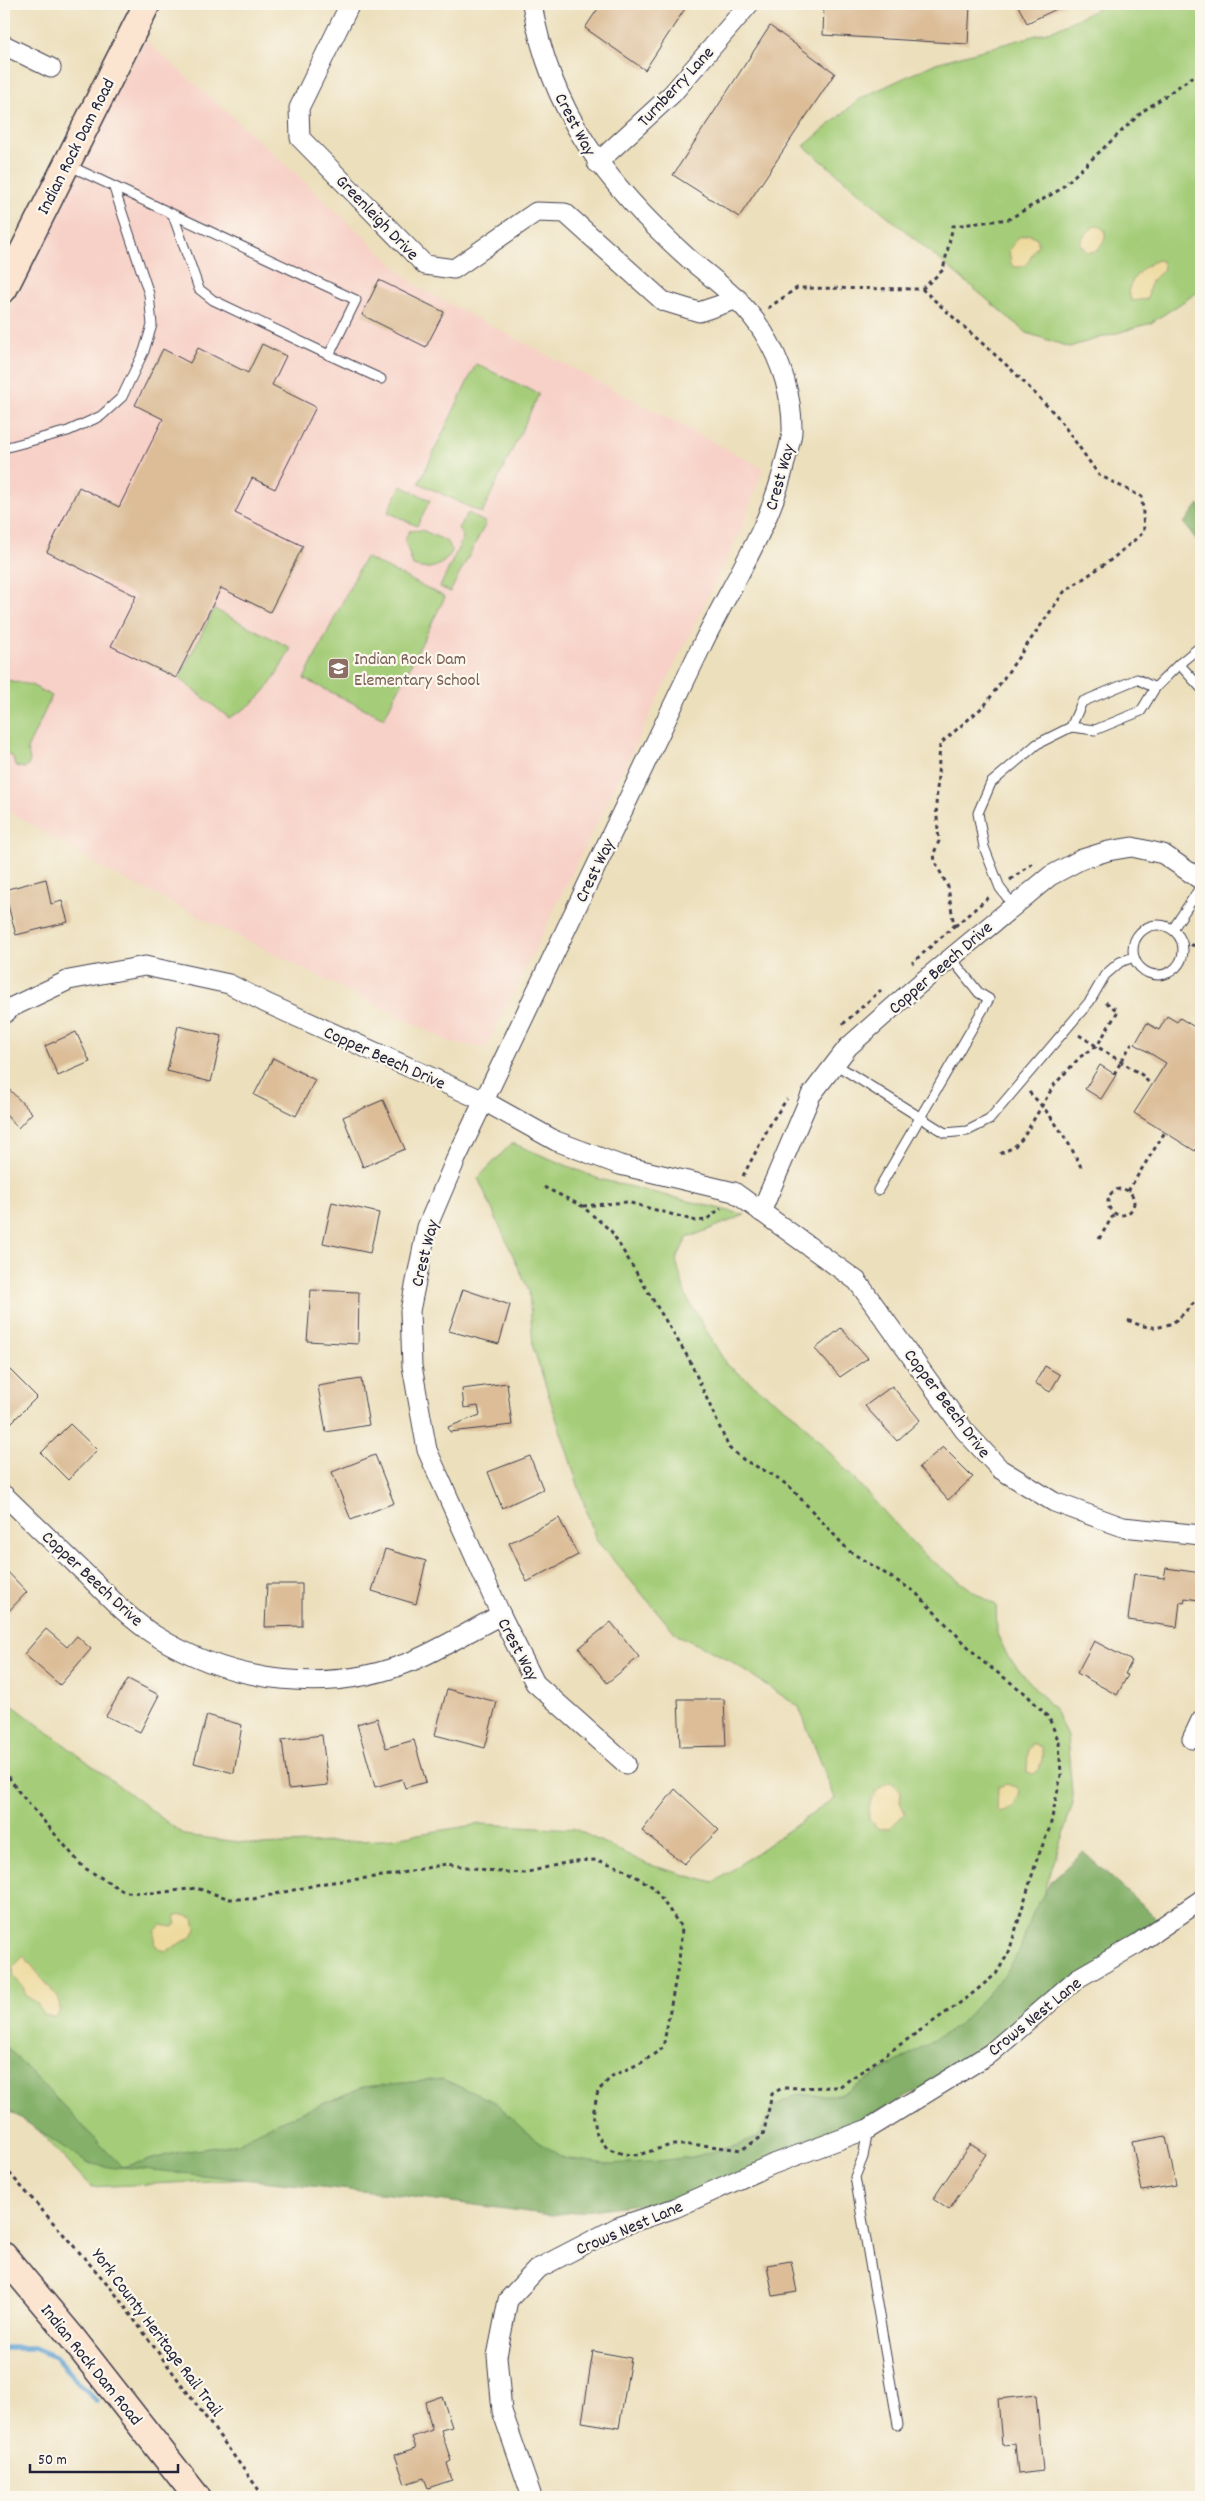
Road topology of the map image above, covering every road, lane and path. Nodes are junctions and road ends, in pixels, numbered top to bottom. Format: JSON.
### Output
{"nodes":[{"id":1,"x":147,"y":4,"type":"edge"},
{"id":2,"x":350,"y":4,"type":"edge"},
{"id":3,"x":532,"y":4,"type":"edge"},
{"id":4,"x":749,"y":4,"type":"edge"},
{"id":5,"x":4,"y":45,"type":"edge"},
{"id":6,"x":51,"y":68,"type":"dead end"},
{"id":7,"x":1201,"y":71,"type":"edge"},
{"id":8,"x":66,"y":163,"type":"junction"},
{"id":9,"x":597,"y":163,"type":"junction"},
{"id":10,"x":114,"y":188,"type":"junction"},
{"id":11,"x":173,"y":215,"type":"junction"},
{"id":12,"x":4,"y":289,"type":"edge"},
{"id":13,"x":922,"y":289,"type":"junction"},
{"id":14,"x":738,"y":299,"type":"junction"},
{"id":15,"x":753,"y":318,"type":"junction"},
{"id":16,"x":329,"y":355,"type":"junction"},
{"id":17,"x":381,"y":379,"type":"dead end"},
{"id":18,"x":4,"y":448,"type":"edge"},
{"id":19,"x":1201,"y":646,"type":"edge"},
{"id":20,"x":1179,"y":664,"type":"junction"},
{"id":21,"x":1155,"y":688,"type":"junction"},
{"id":22,"x":1201,"y":688,"type":"edge"},
{"id":23,"x":1071,"y":726,"type":"junction"},
{"id":24,"x":1201,"y":880,"type":"edge"},
{"id":25,"x":1201,"y":886,"type":"edge"},
{"id":26,"x":1012,"y":905,"type":"junction"},
{"id":27,"x":1173,"y":929,"type":"junction"},
{"id":28,"x":1183,"y":943,"type":"junction"},
{"id":29,"x":1201,"y":947,"type":"edge"},
{"id":30,"x":1134,"y":957,"type":"junction"},
{"id":31,"x":951,"y":958,"type":"junction"},
{"id":32,"x":911,"y":964,"type":"dead end"},
{"id":33,"x":882,"y":988,"type":"dead end"},
{"id":34,"x":1095,"y":993,"type":"junction"},
{"id":35,"x":4,"y":1014,"type":"edge"},
{"id":36,"x":841,"y":1026,"type":"dead end"},
{"id":37,"x":1068,"y":1028,"type":"junction"},
{"id":38,"x":1132,"y":1043,"type":"dead end"},
{"id":39,"x":1097,"y":1046,"type":"junction"},
{"id":40,"x":1121,"y":1062,"type":"junction"},
{"id":41,"x":835,"y":1064,"type":"junction"},
{"id":42,"x":1114,"y":1074,"type":"dead end"},
{"id":43,"x":1020,"y":1083,"type":"junction"},
{"id":44,"x":1151,"y":1085,"type":"dead end"},
{"id":45,"x":792,"y":1091,"type":"dead end"},
{"id":46,"x":484,"y":1101,"type":"junction"},
{"id":47,"x":1042,"y":1105,"type":"junction"},
{"id":48,"x":920,"y":1117,"type":"junction"},
{"id":49,"x":1165,"y":1132,"type":"dead end"},
{"id":50,"x":1000,"y":1154,"type":"dead end"},
{"id":51,"x":1081,"y":1167,"type":"dead end"},
{"id":52,"x":544,"y":1187,"type":"dead end"},
{"id":53,"x":878,"y":1190,"type":"dead end"},
{"id":54,"x":1128,"y":1191,"type":"junction"},
{"id":55,"x":734,"y":1192,"type":"junction"},
{"id":56,"x":582,"y":1206,"type":"junction"},
{"id":57,"x":761,"y":1212,"type":"junction"},
{"id":58,"x":1114,"y":1214,"type":"junction"},
{"id":59,"x":1099,"y":1239,"type":"dead end"},
{"id":60,"x":1201,"y":1300,"type":"edge"},
{"id":61,"x":1128,"y":1320,"type":"dead end"},
{"id":62,"x":4,"y":1494,"type":"edge"},
{"id":63,"x":1201,"y":1535,"type":"edge"},
{"id":64,"x":501,"y":1615,"type":"junction"},
{"id":65,"x":1201,"y":1720,"type":"edge"},
{"id":66,"x":1192,"y":1739,"type":"dead end"},
{"id":67,"x":626,"y":1764,"type":"dead end"},
{"id":68,"x":4,"y":1770,"type":"edge"},
{"id":69,"x":1201,"y":1903,"type":"edge"},
{"id":70,"x":868,"y":2129,"type":"junction"},
{"id":71,"x":4,"y":2167,"type":"edge"},
{"id":72,"x":4,"y":2256,"type":"edge"},
{"id":73,"x":898,"y":2425,"type":"dead end"},
{"id":74,"x":197,"y":2497,"type":"edge"},
{"id":75,"x":264,"y":2497,"type":"edge"},
{"id":76,"x":532,"y":2497,"type":"edge"}],
"edges":[{"from":1,"to":8,"type":"street","name":"Indian Rock Dam Road"},
{"from":2,"to":14,"type":"street","name":"Greenleigh Drive"},
{"from":3,"to":9,"type":"street","name":"Crest Way"},
{"from":4,"to":9,"type":"street","name":"Turnberry Lane"},
{"from":5,"to":6,"type":"street"},
{"from":7,"to":13,"type":"path"},
{"from":8,"to":10,"type":"lane"},
{"from":8,"to":12,"type":"street","name":"Indian Rock Dam Road"},
{"from":9,"to":14,"type":"street","name":"Crest Way"},
{"from":10,"to":11,"type":"lane"},
{"from":10,"to":18,"type":"lane"},
{"from":11,"to":16,"type":"lane"},
{"from":11,"to":16,"type":"lane"},
{"from":13,"to":15,"type":"path"},
{"from":13,"to":32,"type":"path"},
{"from":14,"to":15,"type":"street","name":"Crest Way"},
{"from":15,"to":46,"type":"street","name":"Crest Way"},
{"from":16,"to":17,"type":"lane"},
{"from":19,"to":20,"type":"lane"},
{"from":20,"to":21,"type":"lane"},
{"from":20,"to":22,"type":"lane"},
{"from":21,"to":23,"type":"lane"},
{"from":21,"to":23,"type":"lane"},
{"from":23,"to":26,"type":"lane"},
{"from":24,"to":26,"type":"street","name":"Copper Beech Drive"},
{"from":25,"to":27,"type":"lane"},
{"from":26,"to":31,"type":"street","name":"Copper Beech Drive"},
{"from":27,"to":28,"type":"lane"},
{"from":27,"to":30,"type":"lane"},
{"from":28,"to":29,"type":"path"},
{"from":28,"to":30,"type":"lane"},
{"from":30,"to":34,"type":"lane"},
{"from":31,"to":41,"type":"street","name":"Copper Beech Drive"},
{"from":31,"to":48,"type":"lane"},
{"from":33,"to":36,"type":"path"},
{"from":34,"to":37,"type":"lane"},
{"from":34,"to":39,"type":"path"},
{"from":35,"to":46,"type":"street","name":"Copper Beech Drive"},
{"from":37,"to":39,"type":"path"},
{"from":37,"to":43,"type":"lane"},
{"from":38,"to":40,"type":"path"},
{"from":39,"to":40,"type":"path"},
{"from":39,"to":47,"type":"path"},
{"from":40,"to":42,"type":"path"},
{"from":40,"to":44,"type":"path"},
{"from":41,"to":48,"type":"lane"},
{"from":41,"to":57,"type":"street","name":"Copper Beech Drive"},
{"from":43,"to":47,"type":"path"},
{"from":43,"to":48,"type":"lane"},
{"from":45,"to":55,"type":"path"},
{"from":46,"to":55,"type":"street","name":"Copper Beech Drive"},
{"from":46,"to":64,"type":"street","name":"Crest Way"},
{"from":47,"to":50,"type":"path"},
{"from":47,"to":51,"type":"path"},
{"from":48,"to":53,"type":"lane"},
{"from":49,"to":54,"type":"path"},
{"from":52,"to":56,"type":"path"},
{"from":54,"to":58,"type":"path"},
{"from":54,"to":58,"type":"path"},
{"from":55,"to":56,"type":"path"},
{"from":55,"to":57,"type":"street","name":"Copper Beech Drive"},
{"from":56,"to":68,"type":"path"},
{"from":57,"to":63,"type":"street","name":"Copper Beech Drive"},
{"from":58,"to":59,"type":"path"},
{"from":60,"to":61,"type":"path"},
{"from":62,"to":64,"type":"street","name":"Copper Beech Drive"},
{"from":64,"to":67,"type":"street","name":"Crest Way"},
{"from":65,"to":66,"type":"street"},
{"from":69,"to":70,"type":"street","name":"Crows Nest Lane"},
{"from":70,"to":73,"type":"lane"},
{"from":70,"to":76,"type":"street","name":"Crows Nest Lane"},
{"from":71,"to":75,"type":"path","name":"York County Heritage Rail Trail"},
{"from":72,"to":74,"type":"street","name":"Indian Rock Dam Road"}]}
